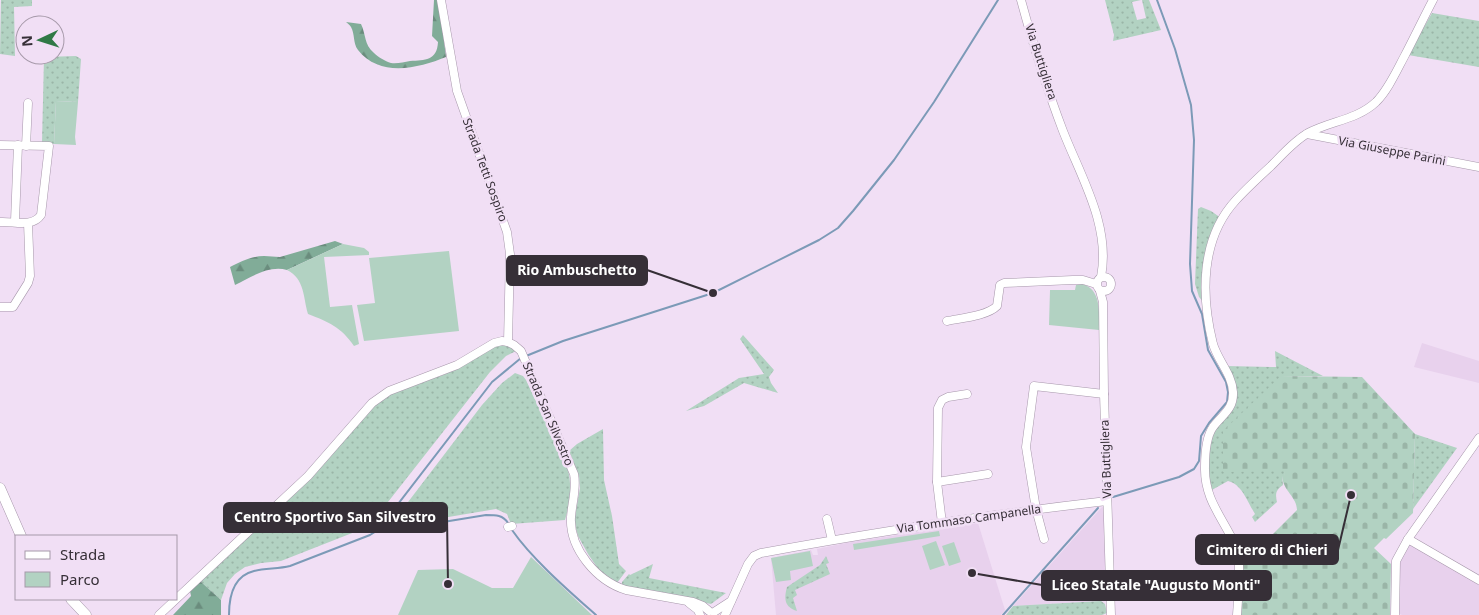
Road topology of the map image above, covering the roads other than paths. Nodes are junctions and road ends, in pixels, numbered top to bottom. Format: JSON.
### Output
{"nodes":[{"id":1,"x":440,"y":0,"type":"edge"},
{"id":2,"x":1433,"y":0,"type":"edge"},
{"id":3,"x":1022,"y":4,"type":"edge"},
{"id":4,"x":28,"y":103,"type":"dead end"},
{"id":5,"x":1306,"y":134,"type":"junction"},
{"id":6,"x":0,"y":145,"type":"edge"},
{"id":7,"x":22,"y":146,"type":"junction"},
{"id":8,"x":1479,"y":167,"type":"edge"},
{"id":9,"x":15,"y":221,"type":"junction"},
{"id":10,"x":0,"y":222,"type":"edge"},
{"id":11,"x":28,"y":224,"type":"junction"},
{"id":12,"x":1102,"y":284,"type":"junction"},
{"id":13,"x":0,"y":307,"type":"edge"},
{"id":14,"x":947,"y":322,"type":"dead end"},
{"id":15,"x":508,"y":342,"type":"junction"},
{"id":16,"x":967,"y":394,"type":"dead end"},
{"id":17,"x":1104,"y":394,"type":"junction"},
{"id":18,"x":1479,"y":438,"type":"edge"},
{"id":19,"x":988,"y":474,"type":"dead end"},
{"id":20,"x":937,"y":482,"type":"junction"},
{"id":21,"x":0,"y":488,"type":"edge"},
{"id":22,"x":1107,"y":501,"type":"junction"},
{"id":23,"x":1036,"y":509,"type":"junction"},
{"id":24,"x":827,"y":519,"type":"dead end"},
{"id":25,"x":942,"y":522,"type":"junction"},
{"id":26,"x":22,"y":535,"type":"edge"},
{"id":27,"x":1044,"y":539,"type":"dead end"},
{"id":28,"x":1408,"y":539,"type":"junction"},
{"id":29,"x":832,"y":540,"type":"junction"},
{"id":30,"x":1479,"y":580,"type":"edge"},
{"id":31,"x":178,"y":597,"type":"edge"},
{"id":32,"x":175,"y":600,"type":"edge"},
{"id":33,"x":73,"y":601,"type":"edge"},
{"id":34,"x":731,"y":601,"type":"junction"},
{"id":35,"x":709,"y":614,"type":"edge"},
{"id":36,"x":75,"y":615,"type":"edge"},
{"id":37,"x":86,"y":615,"type":"edge"},
{"id":38,"x":159,"y":615,"type":"edge"},
{"id":39,"x":725,"y":615,"type":"edge"},
{"id":40,"x":1111,"y":615,"type":"edge"},
{"id":41,"x":1237,"y":615,"type":"edge"},
{"id":42,"x":1395,"y":615,"type":"edge"}],
"edges":[{"from":1,"to":15,"type":"street","name":"Strada Tetti Sospiro"},
{"from":2,"to":5,"type":"street"},
{"from":3,"to":12,"type":"street","name":"Via Buttigliera"},
{"from":4,"to":7,"type":"street"},
{"from":5,"to":8,"type":"street","name":"Via Giuseppe Parini"},
{"from":5,"to":41,"type":"street"},
{"from":6,"to":7,"type":"street"},
{"from":7,"to":9,"type":"street"},
{"from":7,"to":11,"type":"street"},
{"from":9,"to":10,"type":"street"},
{"from":9,"to":11,"type":"street"},
{"from":11,"to":13,"type":"street"},
{"from":12,"to":14,"type":"street"},
{"from":12,"to":17,"type":"street","name":"Via Buttigliera"},
{"from":15,"to":31,"type":"street"},
{"from":15,"to":35,"type":"street","name":"Strada San Silvestro"},
{"from":16,"to":20,"type":"street"},
{"from":17,"to":22,"type":"street","name":"Via Buttigliera"},
{"from":17,"to":23,"type":"street"},
{"from":18,"to":28,"type":"street"},
{"from":19,"to":20,"type":"street"},
{"from":20,"to":25,"type":"street"},
{"from":21,"to":26,"type":"main road"},
{"from":22,"to":23,"type":"street","name":"Via Tommaso Campanella"},
{"from":22,"to":40,"type":"street","name":"Via Buttigliera"},
{"from":23,"to":25,"type":"street","name":"Via Tommaso Campanella"},
{"from":23,"to":27,"type":"street"},
{"from":24,"to":29,"type":"street"},
{"from":25,"to":29,"type":"street","name":"Via Tommaso Campanella"},
{"from":28,"to":30,"type":"street"},
{"from":28,"to":42,"type":"street"},
{"from":29,"to":34,"type":"street","name":"Via Tommaso Campanella"},
{"from":32,"to":38,"type":"street"},
{"from":33,"to":36,"type":"street"},
{"from":33,"to":37,"type":"main road"},
{"from":34,"to":35,"type":"street"},
{"from":34,"to":39,"type":"street","name":"Via Tommaso Campanella"}]}
